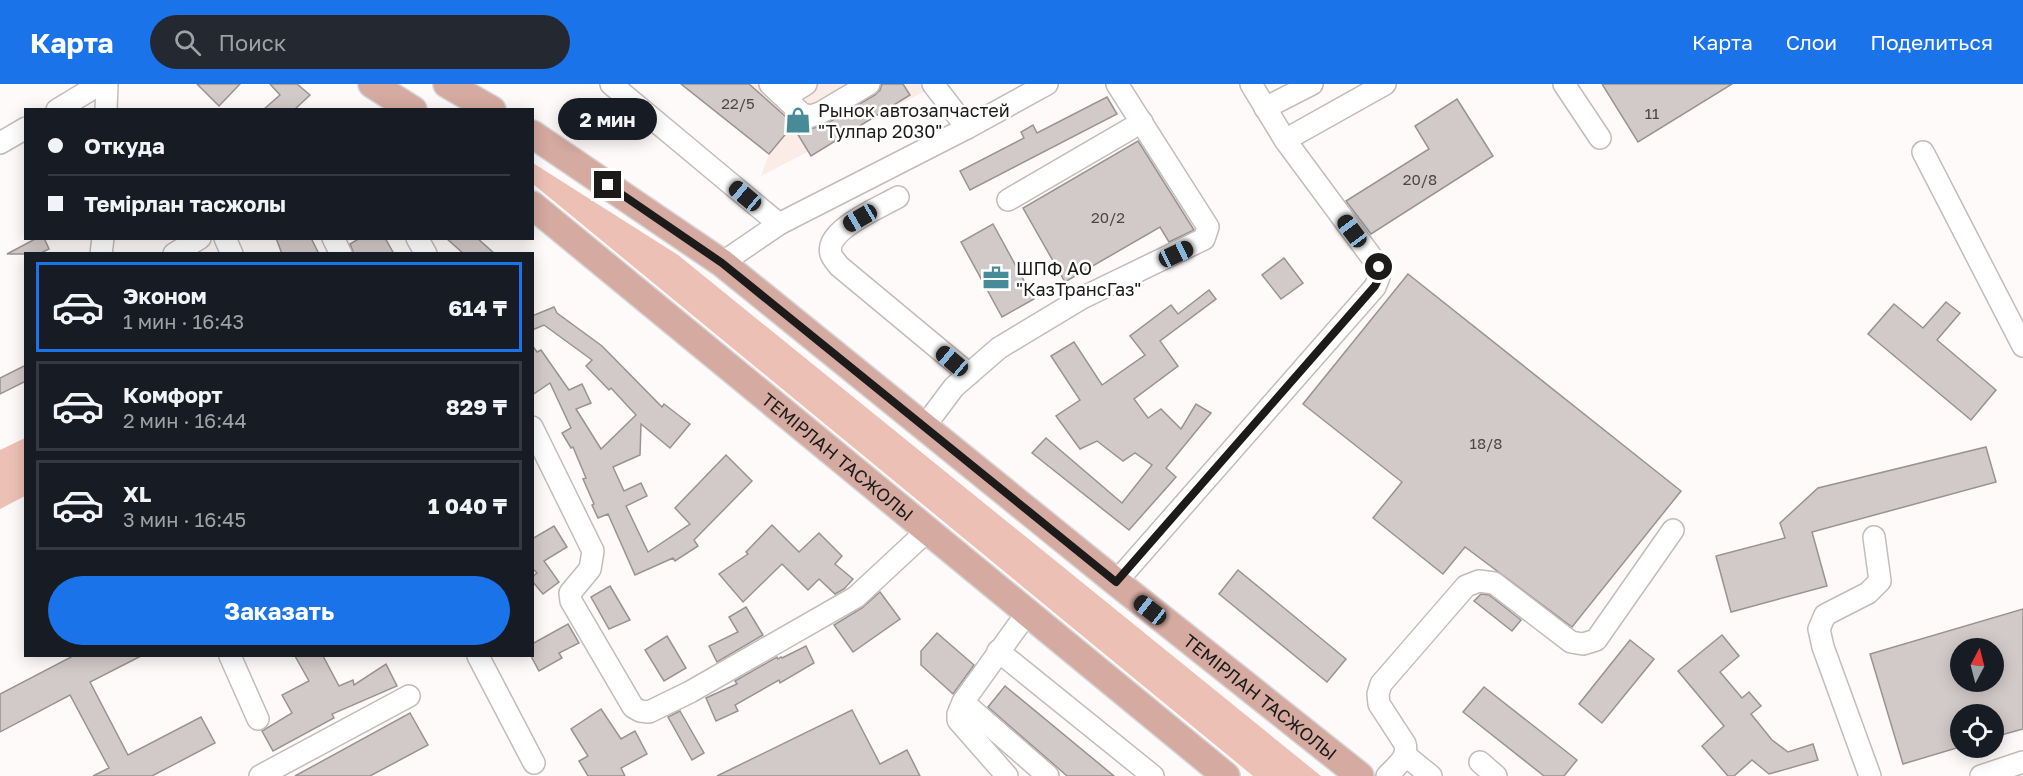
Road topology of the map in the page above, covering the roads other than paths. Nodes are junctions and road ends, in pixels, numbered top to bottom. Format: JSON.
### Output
{"nodes":[{"id":1,"x":100,"y":84,"type":"edge"},
{"id":2,"x":107,"y":84,"type":"edge"},
{"id":3,"x":372,"y":84,"type":"edge"},
{"id":4,"x":447,"y":84,"type":"edge"},
{"id":5,"x":611,"y":84,"type":"edge"},
{"id":6,"x":806,"y":84,"type":"edge"},
{"id":7,"x":869,"y":84,"type":"edge"},
{"id":8,"x":933,"y":84,"type":"edge"},
{"id":9,"x":1047,"y":84,"type":"edge"},
{"id":10,"x":1117,"y":84,"type":"edge"},
{"id":11,"x":1251,"y":84,"type":"edge"},
{"id":12,"x":1311,"y":84,"type":"edge"},
{"id":13,"x":1385,"y":84,"type":"edge"},
{"id":14,"x":1564,"y":84,"type":"edge"},
{"id":15,"x":1025,"y":89,"type":"edge"},
{"id":16,"x":777,"y":91,"type":"edge"},
{"id":17,"x":60,"y":108,"type":"edge"},
{"id":18,"x":106,"y":108,"type":"edge"},
{"id":19,"x":406,"y":108,"type":"edge"},
{"id":20,"x":489,"y":108,"type":"edge"},
{"id":21,"x":1265,"y":108,"type":"junction"},
{"id":22,"x":1142,"y":122,"type":"junction"},
{"id":23,"x":967,"y":128,"type":"junction"},
{"id":24,"x":24,"y":129,"type":"edge"},
{"id":25,"x":534,"y":135,"type":"edge"},
{"id":26,"x":1600,"y":138,"type":"dead end"},
{"id":27,"x":1284,"y":140,"type":"junction"},
{"id":28,"x":0,"y":143,"type":"edge"},
{"id":29,"x":1923,"y":152,"type":"dead end"},
{"id":30,"x":898,"y":197,"type":"dead end"},
{"id":31,"x":1008,"y":200,"type":"dead end"},
{"id":32,"x":534,"y":207,"type":"edge"},
{"id":33,"x":779,"y":224,"type":"junction"},
{"id":34,"x":197,"y":240,"type":"edge"},
{"id":35,"x":177,"y":252,"type":"edge"},
{"id":36,"x":722,"y":263,"type":"junction"},
{"id":37,"x":2023,"y":346,"type":"edge"},
{"id":38,"x":969,"y":374,"type":"junction"},
{"id":39,"x":924,"y":427,"type":"junction"},
{"id":40,"x":534,"y":431,"type":"edge"},
{"id":41,"x":928,"y":530,"type":"junction"},
{"id":42,"x":1672,"y":530,"type":"dead end"},
{"id":43,"x":1874,"y":537,"type":"dead end"},
{"id":44,"x":1116,"y":582,"type":"junction"},
{"id":45,"x":1027,"y":613,"type":"junction"},
{"id":46,"x":998,"y":651,"type":"junction"},
{"id":47,"x":230,"y":657,"type":"edge"},
{"id":48,"x":479,"y":657,"type":"edge"},
{"id":49,"x":409,"y":696,"type":"dead end"},
{"id":50,"x":963,"y":702,"type":"junction"},
{"id":51,"x":258,"y":719,"type":"dead end"},
{"id":52,"x":1406,"y":755,"type":"junction"},
{"id":53,"x":2023,"y":762,"type":"edge"},
{"id":54,"x":534,"y":763,"type":"dead end"},
{"id":55,"x":260,"y":776,"type":"edge"},
{"id":56,"x":1008,"y":776,"type":"edge"},
{"id":57,"x":1047,"y":776,"type":"edge"},
{"id":58,"x":1153,"y":776,"type":"edge"},
{"id":59,"x":1226,"y":776,"type":"edge"},
{"id":60,"x":1360,"y":776,"type":"edge"},
{"id":61,"x":1387,"y":776,"type":"edge"},
{"id":62,"x":1431,"y":776,"type":"edge"},
{"id":63,"x":1870,"y":776,"type":"edge"},
{"id":64,"x":1981,"y":776,"type":"edge"}],
"edges":[{"from":1,"to":17,"type":"street"},
{"from":2,"to":18,"type":"street"},
{"from":3,"to":19,"type":"main road"},
{"from":4,"to":20,"type":"main road"},
{"from":5,"to":33,"type":"street"},
{"from":6,"to":16,"type":"street"},
{"from":7,"to":16,"type":"street"},
{"from":8,"to":23,"type":"street"},
{"from":9,"to":15,"type":"street"},
{"from":10,"to":22,"type":"street"},
{"from":11,"to":21,"type":"street"},
{"from":12,"to":21,"type":"street"},
{"from":13,"to":27,"type":"street"},
{"from":14,"to":26,"type":"street"},
{"from":15,"to":23,"type":"street"},
{"from":21,"to":27,"type":"street"},
{"from":22,"to":31,"type":"street"},
{"from":22,"to":38,"type":"street"},
{"from":23,"to":33,"type":"street"},
{"from":24,"to":28,"type":"street"},
{"from":25,"to":36,"type":"main road","name":"ТЕМІРЛАН ТАСЖОЛЫ"},
{"from":27,"to":44,"type":"street"},
{"from":29,"to":37,"type":"street"},
{"from":30,"to":38,"type":"street"},
{"from":32,"to":41,"type":"main road","name":"ТЕМІРЛАН ТАСЖОЛЫ"},
{"from":33,"to":36,"type":"street"},
{"from":34,"to":35,"type":"street"},
{"from":36,"to":39,"type":"main road","name":"ТЕМІРЛАН ТАСЖОЛЫ"},
{"from":38,"to":39,"type":"street"},
{"from":39,"to":44,"type":"main road","name":"ТЕМІРЛАН ТАСЖОЛЫ"},
{"from":40,"to":41,"type":"street"},
{"from":41,"to":45,"type":"main road","name":"ТЕМІРЛАН ТАСЖОЛЫ"},
{"from":42,"to":52,"type":"street"},
{"from":43,"to":63,"type":"street"},
{"from":44,"to":60,"type":"main road","name":"ТЕМІРЛАН ТАСЖОЛЫ"},
{"from":45,"to":46,"type":"street"},
{"from":45,"to":59,"type":"main road","name":"ТЕМІРЛАН ТАСЖОЛЫ"},
{"from":46,"to":50,"type":"street"},
{"from":46,"to":58,"type":"street"},
{"from":47,"to":51,"type":"street"},
{"from":48,"to":54,"type":"street"},
{"from":49,"to":55,"type":"street"},
{"from":50,"to":56,"type":"street"},
{"from":50,"to":57,"type":"street"},
{"from":52,"to":61,"type":"street"},
{"from":52,"to":62,"type":"street"},
{"from":53,"to":64,"type":"street"}]}
